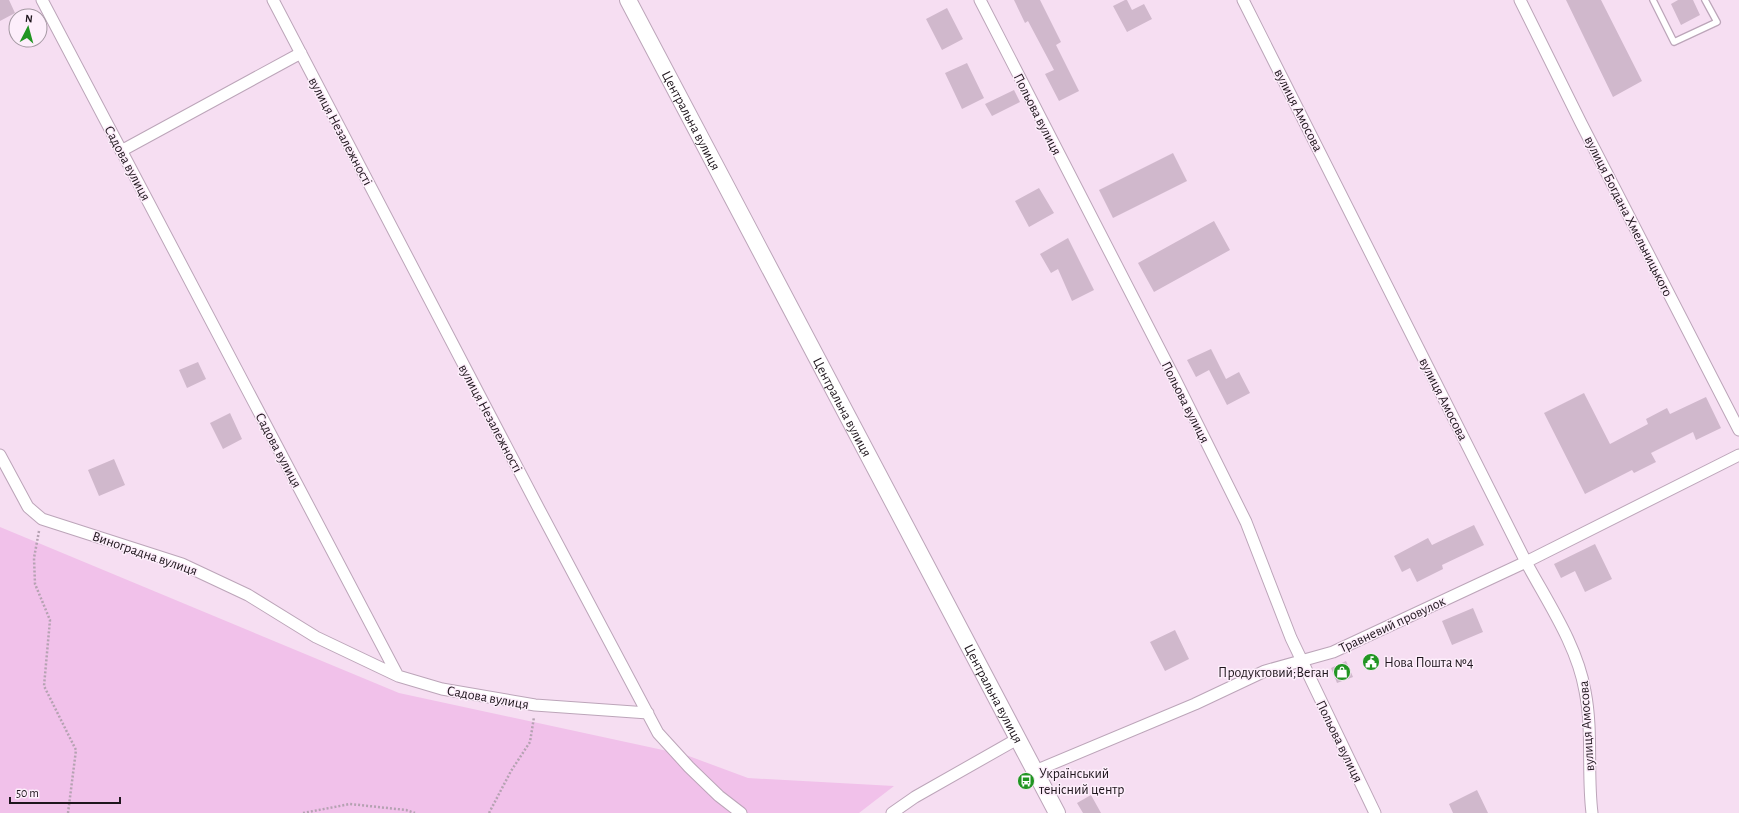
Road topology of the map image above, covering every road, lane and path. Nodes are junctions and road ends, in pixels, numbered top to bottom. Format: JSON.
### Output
{"nodes":[{"id":1,"x":42,"y":0,"type":"edge"},
{"id":2,"x":272,"y":0,"type":"edge"},
{"id":3,"x":628,"y":0,"type":"edge"},
{"id":4,"x":980,"y":0,"type":"edge"},
{"id":5,"x":1243,"y":0,"type":"edge"},
{"id":6,"x":1520,"y":0,"type":"edge"},
{"id":7,"x":1653,"y":0,"type":"edge"},
{"id":8,"x":1706,"y":0,"type":"edge"},
{"id":9,"x":301,"y":53,"type":"junction"},
{"id":10,"x":121,"y":151,"type":"junction"},
{"id":11,"x":1739,"y":430,"type":"edge"},
{"id":12,"x":1739,"y":454,"type":"edge"},
{"id":13,"x":0,"y":455,"type":"edge"},
{"id":14,"x":42,"y":519,"type":"junction"},
{"id":15,"x":1526,"y":562,"type":"junction"},
{"id":16,"x":1301,"y":661,"type":"junction"},
{"id":17,"x":398,"y":676,"type":"junction"},
{"id":18,"x":536,"y":705,"type":"junction"},
{"id":19,"x":648,"y":713,"type":"junction"},
{"id":20,"x":1019,"y":738,"type":"junction"},
{"id":21,"x":1035,"y":771,"type":"junction"},
{"id":22,"x":68,"y":813,"type":"edge"},
{"id":23,"x":304,"y":813,"type":"edge"},
{"id":24,"x":415,"y":813,"type":"edge"},
{"id":25,"x":488,"y":813,"type":"edge"},
{"id":26,"x":741,"y":813,"type":"edge"},
{"id":27,"x":892,"y":813,"type":"edge"},
{"id":28,"x":1057,"y":813,"type":"edge"},
{"id":29,"x":1375,"y":813,"type":"edge"},
{"id":30,"x":1592,"y":813,"type":"edge"}],
"edges":[{"from":1,"to":10,"type":"street","name":"Садова вулиця"},
{"from":2,"to":9,"type":"street","name":"вулиця Незалежності"},
{"from":3,"to":20,"type":"main road","name":"Центральна вулиця"},
{"from":4,"to":16,"type":"street","name":"Польова вулиця"},
{"from":5,"to":15,"type":"street","name":"вулиця Амосова"},
{"from":6,"to":11,"type":"street","name":"вулиця Богдана Хмельницького"},
{"from":7,"to":8,"type":"lane"},
{"from":9,"to":10,"type":"street"},
{"from":9,"to":19,"type":"street","name":"вулиця Незалежності"},
{"from":10,"to":17,"type":"street","name":"Садова вулиця"},
{"from":12,"to":15,"type":"street","name":"Травневий провулок"},
{"from":13,"to":14,"type":"street","name":"Виноградна вулиця"},
{"from":14,"to":17,"type":"street","name":"Виноградна вулиця"},
{"from":14,"to":22,"type":"path"},
{"from":15,"to":16,"type":"street","name":"Травневий провулок"},
{"from":15,"to":30,"type":"street","name":"вулиця Амосова"},
{"from":16,"to":21,"type":"street","name":"Травневий провулок"},
{"from":16,"to":29,"type":"street","name":"Польова вулиця"},
{"from":17,"to":18,"type":"street","name":"Садова вулиця"},
{"from":18,"to":19,"type":"street","name":"Садова вулиця"},
{"from":18,"to":25,"type":"path"},
{"from":19,"to":26,"type":"street","name":"вулиця Незалежності"},
{"from":20,"to":21,"type":"main road","name":"Центральна вулиця"},
{"from":20,"to":27,"type":"street"},
{"from":21,"to":28,"type":"main road","name":"Центральна вулиця"},
{"from":23,"to":24,"type":"path"}]}
